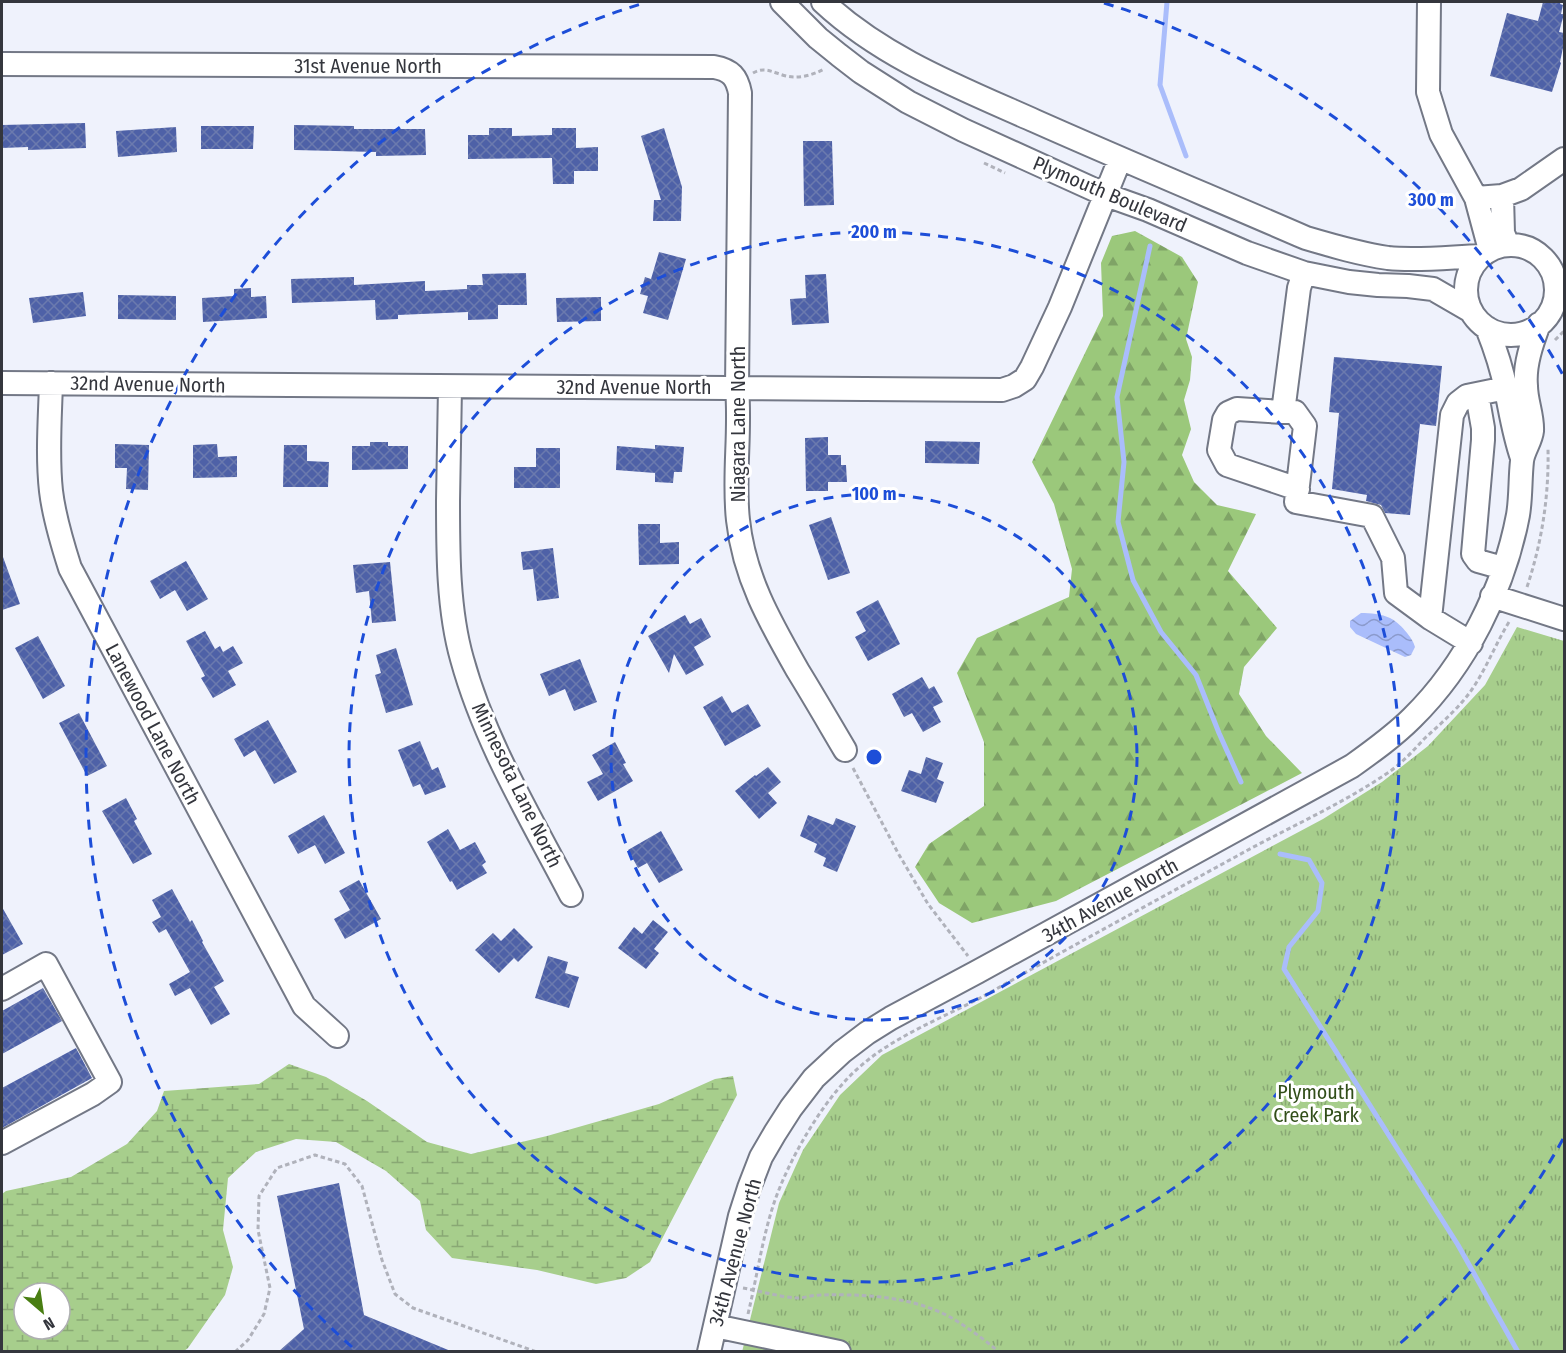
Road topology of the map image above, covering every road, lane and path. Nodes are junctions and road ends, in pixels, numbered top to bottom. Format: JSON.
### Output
{"nodes":[{"id":1,"x":782,"y":2,"type":"edge"},
{"id":2,"x":823,"y":2,"type":"edge"},
{"id":3,"x":1429,"y":2,"type":"edge"},
{"id":4,"x":2,"y":64,"type":"edge"},
{"id":5,"x":826,"y":68,"type":"dead end"},
{"id":6,"x":735,"y":79,"type":"junction"},
{"id":7,"x":1120,"y":159,"type":"junction"},
{"id":8,"x":1564,"y":159,"type":"edge"},
{"id":9,"x":1106,"y":195,"type":"junction"},
{"id":10,"x":1502,"y":196,"type":"junction"},
{"id":11,"x":1476,"y":198,"type":"junction"},
{"id":12,"x":1493,"y":250,"type":"junction"},
{"id":13,"x":1556,"y":264,"type":"edge"},
{"id":14,"x":1304,"y":273,"type":"junction"},
{"id":15,"x":1472,"y":311,"type":"junction"},
{"id":16,"x":1554,"y":320,"type":"edge"},
{"id":17,"x":1487,"y":328,"type":"junction"},
{"id":18,"x":1551,"y":345,"type":"dead end"},
{"id":19,"x":2,"y":383,"type":"edge"},
{"id":20,"x":51,"y":383,"type":"junction"},
{"id":21,"x":450,"y":387,"type":"junction"},
{"id":22,"x":737,"y":388,"type":"junction"},
{"id":23,"x":1506,"y":388,"type":"junction"},
{"id":24,"x":1477,"y":394,"type":"junction"},
{"id":25,"x":1283,"y":412,"type":"junction"},
{"id":26,"x":1548,"y":447,"type":"dead end"},
{"id":27,"x":1522,"y":458,"type":"junction"},
{"id":28,"x":1298,"y":489,"type":"junction"},
{"id":29,"x":1503,"y":568,"type":"junction"},
{"id":30,"x":1492,"y":596,"type":"junction"},
{"id":31,"x":1523,"y":596,"type":"dead end"},
{"id":32,"x":1430,"y":618,"type":"junction"},
{"id":33,"x":1513,"y":618,"type":"dead end"},
{"id":34,"x":1564,"y":620,"type":"edge"},
{"id":35,"x":1471,"y":643,"type":"junction"},
{"id":36,"x":845,"y":750,"type":"joint"},
{"id":37,"x":571,"y":895,"type":"dead end"},
{"id":38,"x":967,"y":954,"type":"dead end"},
{"id":39,"x":2,"y":989,"type":"edge"},
{"id":40,"x":337,"y":1036,"type":"dead end"},
{"id":41,"x":2,"y":1143,"type":"edge"},
{"id":42,"x":724,"y":1285,"type":"junction"},
{"id":43,"x":754,"y":1290,"type":"junction"},
{"id":44,"x":715,"y":1326,"type":"junction"},
{"id":45,"x":744,"y":1332,"type":"junction"},
{"id":46,"x":235,"y":1352,"type":"edge"},
{"id":47,"x":537,"y":1352,"type":"edge"},
{"id":48,"x":709,"y":1352,"type":"edge"},
{"id":49,"x":839,"y":1352,"type":"edge"},
{"id":50,"x":999,"y":1352,"type":"edge"}],
"edges":[{"from":1,"to":9,"type":"street","name":"Plymouth Boulevard"},
{"from":2,"to":7,"type":"street","name":"Plymouth Boulevard"},
{"from":3,"to":11,"type":"street"},
{"from":4,"to":6,"type":"street","name":"31st Avenue North"},
{"from":5,"to":6,"type":"path"},
{"from":6,"to":22,"type":"street","name":"Niagara Lane North"},
{"from":7,"to":9,"type":"street","name":"32nd Avenue North"},
{"from":7,"to":12,"type":"street","name":"Plymouth Boulevard"},
{"from":8,"to":10,"type":"street"},
{"from":9,"to":14,"type":"street","name":"Plymouth Boulevard"},
{"from":9,"to":22,"type":"street","name":"32nd Avenue North"},
{"from":10,"to":11,"type":"street"},
{"from":10,"to":12,"type":"street"},
{"from":11,"to":12,"type":"street"},
{"from":12,"to":13,"type":"street"},
{"from":12,"to":15,"type":"street"},
{"from":13,"to":16,"type":"street"},
{"from":14,"to":15,"type":"street","name":"Plymouth Boulevard"},
{"from":14,"to":25,"type":"street"},
{"from":15,"to":17,"type":"street"},
{"from":16,"to":17,"type":"street"},
{"from":16,"to":18,"type":"path"},
{"from":16,"to":27,"type":"street","name":"34th Avenue North"},
{"from":17,"to":23,"type":"street","name":"34th Avenue North"},
{"from":19,"to":20,"type":"street","name":"32nd Avenue North"},
{"from":20,"to":21,"type":"street","name":"32nd Avenue North"},
{"from":20,"to":40,"type":"street","name":"Lanewood Lane North"},
{"from":21,"to":22,"type":"street","name":"32nd Avenue North"},
{"from":21,"to":37,"type":"street","name":"Minnesota Lane North"},
{"from":22,"to":36,"type":"street","name":"Niagara Lane North"},
{"from":23,"to":24,"type":"street"},
{"from":23,"to":27,"type":"street","name":"34th Avenue North"},
{"from":24,"to":29,"type":"street"},
{"from":24,"to":32,"type":"street"},
{"from":25,"to":28,"type":"street"},
{"from":25,"to":28,"type":"street"},
{"from":26,"to":31,"type":"path"},
{"from":27,"to":29,"type":"street","name":"34th Avenue North"},
{"from":28,"to":32,"type":"street"},
{"from":29,"to":30,"type":"street","name":"34th Avenue North"},
{"from":30,"to":34,"type":"street"},
{"from":30,"to":35,"type":"street","name":"34th Avenue North"},
{"from":32,"to":35,"type":"street"},
{"from":33,"to":43,"type":"path"},
{"from":35,"to":42,"type":"street","name":"34th Avenue North"},
{"from":36,"to":38,"type":"path"},
{"from":39,"to":41,"type":"street"},
{"from":42,"to":43,"type":"path"},
{"from":42,"to":44,"type":"street","name":"34th Avenue North"},
{"from":43,"to":45,"type":"path"},
{"from":43,"to":50,"type":"path"},
{"from":44,"to":45,"type":"street"},
{"from":44,"to":48,"type":"street","name":"34th Avenue North"},
{"from":45,"to":49,"type":"street"},
{"from":46,"to":47,"type":"path"}]}
